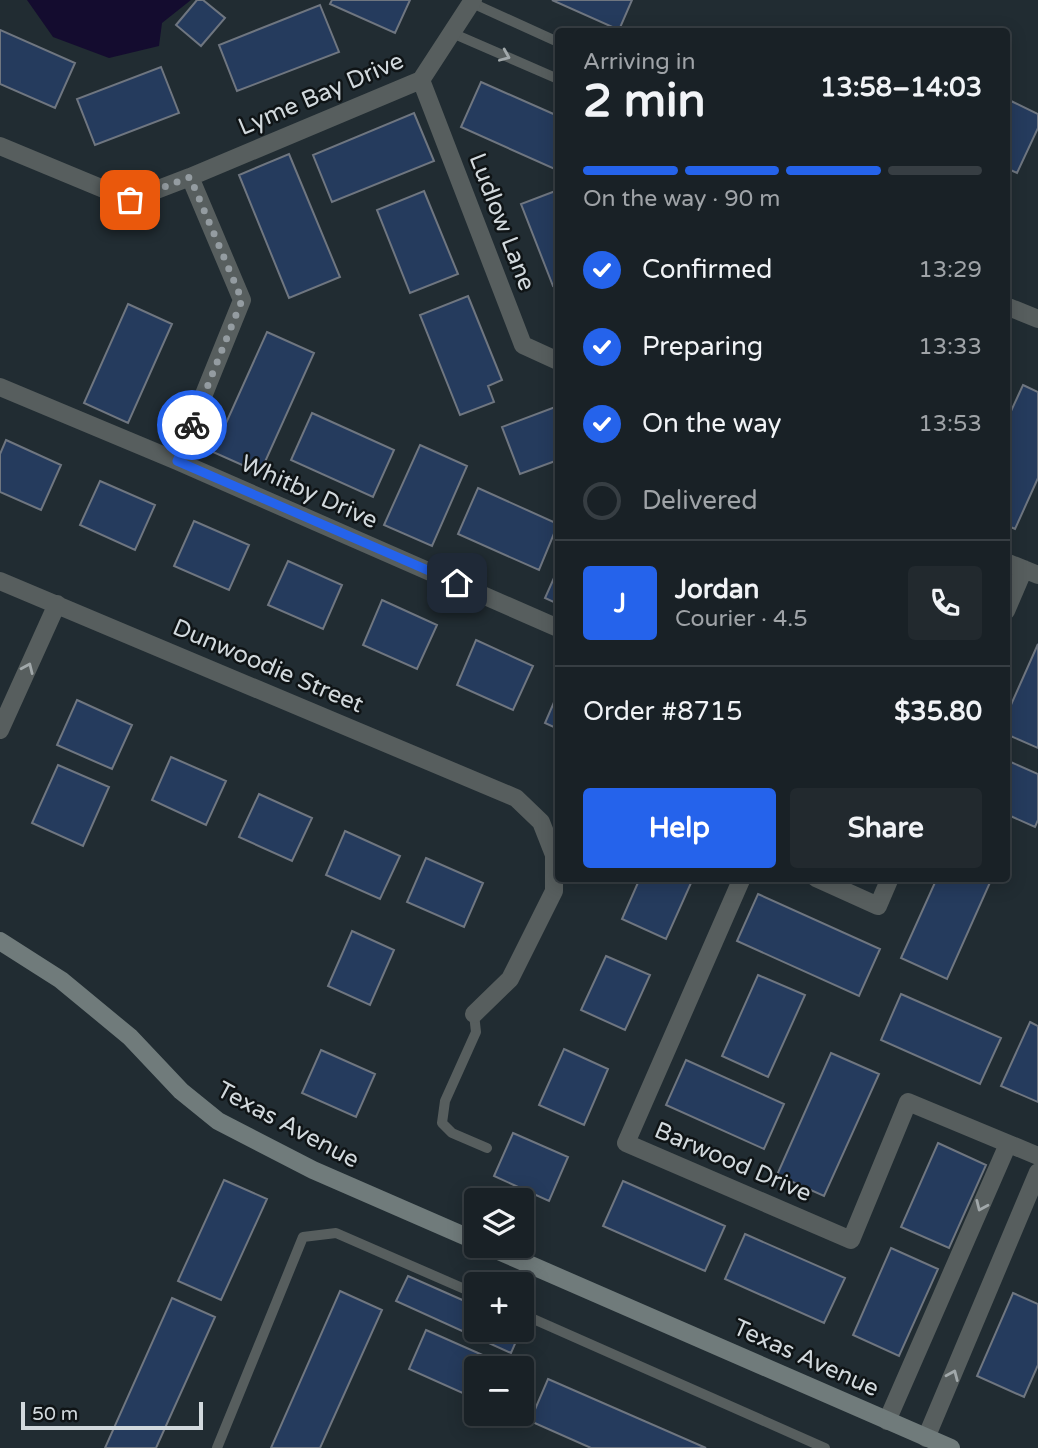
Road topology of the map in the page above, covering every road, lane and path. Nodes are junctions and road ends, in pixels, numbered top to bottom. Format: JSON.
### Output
{"nodes":[{"id":1,"x":472,"y":1,"type":"edge"},
{"id":2,"x":452,"y":33,"type":"junction"},
{"id":3,"x":555,"y":42,"type":"edge"},
{"id":4,"x":555,"y":78,"type":"edge"},
{"id":5,"x":421,"y":80,"type":"junction"},
{"id":6,"x":0,"y":146,"type":"edge"},
{"id":7,"x":190,"y":177,"type":"junction"},
{"id":8,"x":1010,"y":312,"type":"edge"},
{"id":9,"x":1038,"y":319,"type":"edge"},
{"id":10,"x":555,"y":360,"type":"edge"},
{"id":11,"x":0,"y":387,"type":"edge"},
{"id":12,"x":177,"y":461,"type":"junction"},
{"id":13,"x":1010,"y":564,"type":"edge"},
{"id":14,"x":1031,"y":572,"type":"edge"},
{"id":15,"x":1,"y":584,"type":"edge"},
{"id":16,"x":57,"y":604,"type":"junction"},
{"id":17,"x":1010,"y":605,"type":"edge"},
{"id":18,"x":555,"y":627,"type":"edge"},
{"id":19,"x":0,"y":730,"type":"edge"},
{"id":20,"x":740,"y":882,"type":"edge"},
{"id":21,"x":825,"y":882,"type":"edge"},
{"id":22,"x":888,"y":882,"type":"edge"},
{"id":23,"x":0,"y":942,"type":"edge"},
{"id":24,"x":474,"y":1014,"type":"joint"},
{"id":25,"x":1008,"y":1144,"type":"junction"},
{"id":26,"x":487,"y":1148,"type":"dead end"},
{"id":27,"x":1038,"y":1156,"type":"edge"},
{"id":28,"x":1038,"y":1172,"type":"edge"},
{"id":29,"x":464,"y":1236,"type":"edge"},
{"id":30,"x":514,"y":1258,"type":"edge"},
{"id":31,"x":464,"y":1289,"type":"edge"},
{"id":32,"x":534,"y":1319,"type":"edge"},
{"id":33,"x":887,"y":1421,"type":"junction"},
{"id":34,"x":926,"y":1438,"type":"junction"},
{"id":35,"x":811,"y":1445,"type":"edge"},
{"id":36,"x":217,"y":1448,"type":"edge"},
{"id":37,"x":825,"y":1448,"type":"edge"},
{"id":38,"x":951,"y":1448,"type":"edge"}],
"edges":[{"from":1,"to":2,"type":"street","name":"Lyme Bay Drive"},
{"from":1,"to":3,"type":"lane","name":"Lyme Bay Drive"},
{"from":2,"to":4,"type":"lane","one_way":true},
{"from":2,"to":5,"type":"street","name":"Lyme Bay Drive"},
{"from":5,"to":7,"type":"street","name":"Lyme Bay Drive"},
{"from":5,"to":10,"type":"street","name":"Ludlow Lane"},
{"from":6,"to":7,"type":"street","name":"Lyme Bay Drive"},
{"from":7,"to":12,"type":"street"},
{"from":8,"to":9,"type":"street"},
{"from":11,"to":12,"type":"street","name":"Whitby Drive"},
{"from":12,"to":18,"type":"street","name":"Whitby Drive"},
{"from":13,"to":14,"type":"street"},
{"from":14,"to":17,"type":"street"},
{"from":15,"to":16,"type":"street","name":"Dunwoodie Street"},
{"from":19,"to":16,"type":"street","one_way":true},
{"from":16,"to":24,"type":"street","name":"Dunwoodie Street"},
{"from":20,"to":25,"type":"street","name":"Barwood Drive"},
{"from":21,"to":22,"type":"street"},
{"from":23,"to":29,"type":"street","name":"Texas Avenue"},
{"from":24,"to":26,"type":"lane"},
{"from":25,"to":27,"type":"street","name":"Barwood Drive"},
{"from":25,"to":33,"type":"street","one_way":true},
{"from":34,"to":28,"type":"street","one_way":true},
{"from":30,"to":33,"type":"street","name":"Texas Avenue"},
{"from":31,"to":36,"type":"lane"},
{"from":32,"to":35,"type":"lane"},
{"from":33,"to":34,"type":"street","name":"Texas Avenue"},
{"from":34,"to":38,"type":"street","name":"Texas Avenue"},
{"from":35,"to":37,"type":"lane"}]}
